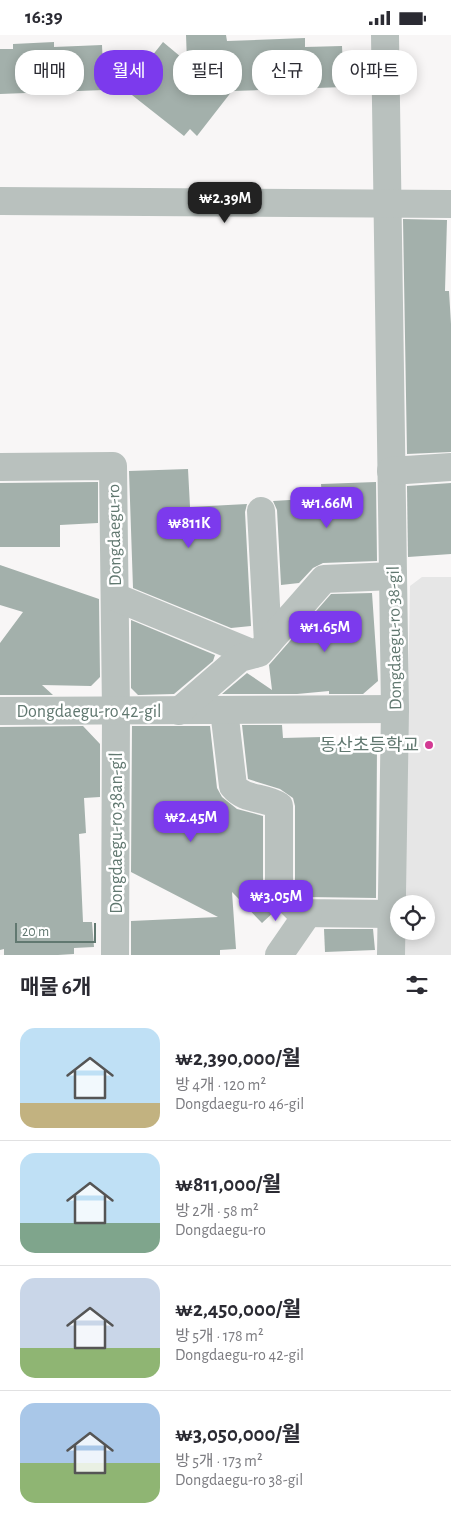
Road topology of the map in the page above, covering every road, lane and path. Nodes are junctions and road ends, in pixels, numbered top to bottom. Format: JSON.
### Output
{"nodes":[{"id":1,"x":385,"y":35,"type":"edge"},
{"id":2,"x":0,"y":201,"type":"edge"},
{"id":3,"x":451,"y":204,"type":"edge"},
{"id":4,"x":387,"y":210,"type":"junction"},
{"id":5,"x":0,"y":467,"type":"edge"},
{"id":6,"x":451,"y":467,"type":"edge"},
{"id":7,"x":391,"y":471,"type":"junction"},
{"id":8,"x":261,"y":511,"type":"dead end"},
{"id":9,"x":393,"y":576,"type":"junction"},
{"id":10,"x":115,"y":597,"type":"junction"},
{"id":11,"x":261,"y":649,"type":"junction"},
{"id":12,"x":395,"y":709,"type":"junction"},
{"id":13,"x":224,"y":710,"type":"junction"},
{"id":14,"x":0,"y":711,"type":"edge"},
{"id":15,"x":116,"y":711,"type":"junction"},
{"id":16,"x":179,"y":711,"type":"junction"},
{"id":17,"x":392,"y":895,"type":"edge"},
{"id":18,"x":308,"y":913,"type":"junction"},
{"id":19,"x":390,"y":914,"type":"edge"},
{"id":20,"x":391,"y":940,"type":"edge"},
{"id":21,"x":115,"y":955,"type":"edge"},
{"id":22,"x":279,"y":955,"type":"edge"},
{"id":23,"x":391,"y":955,"type":"edge"}],
"edges":[{"from":1,"to":4,"type":"street","name":"Dongdaegu-ro 38-gil"},
{"from":2,"to":4,"type":"street"},
{"from":3,"to":4,"type":"street"},
{"from":4,"to":7,"type":"street","name":"Dongdaegu-ro 38-gil"},
{"from":5,"to":10,"type":"street","name":"Dongdaegu-ro"},
{"from":6,"to":7,"type":"street"},
{"from":7,"to":9,"type":"street","name":"Dongdaegu-ro 38-gil"},
{"from":8,"to":11,"type":"street"},
{"from":9,"to":11,"type":"street","name":"Dongdaegu-ro 42-gil"},
{"from":9,"to":12,"type":"street","name":"Dongdaegu-ro 38-gil"},
{"from":10,"to":11,"type":"street","name":"Dongdaegu-ro"},
{"from":10,"to":15,"type":"street","name":"Dongdaegu-ro"},
{"from":11,"to":16,"type":"street","name":"Dongdaegu-ro 42-gil"},
{"from":12,"to":13,"type":"street","name":"Dongdaegu-ro 42-gil"},
{"from":12,"to":17,"type":"street","name":"Dongdaegu-ro 38-gil"},
{"from":13,"to":16,"type":"street","name":"Dongdaegu-ro 42-gil"},
{"from":13,"to":18,"type":"street"},
{"from":14,"to":15,"type":"street","name":"Dongdaegu-ro 42-gil"},
{"from":15,"to":16,"type":"street","name":"Dongdaegu-ro 42-gil"},
{"from":15,"to":21,"type":"street","name":"Dongdaegu-ro 38an-gil"},
{"from":18,"to":19,"type":"street"},
{"from":18,"to":22,"type":"street"},
{"from":20,"to":23,"type":"street","name":"Dongdaegu-ro 38-gil"}]}
